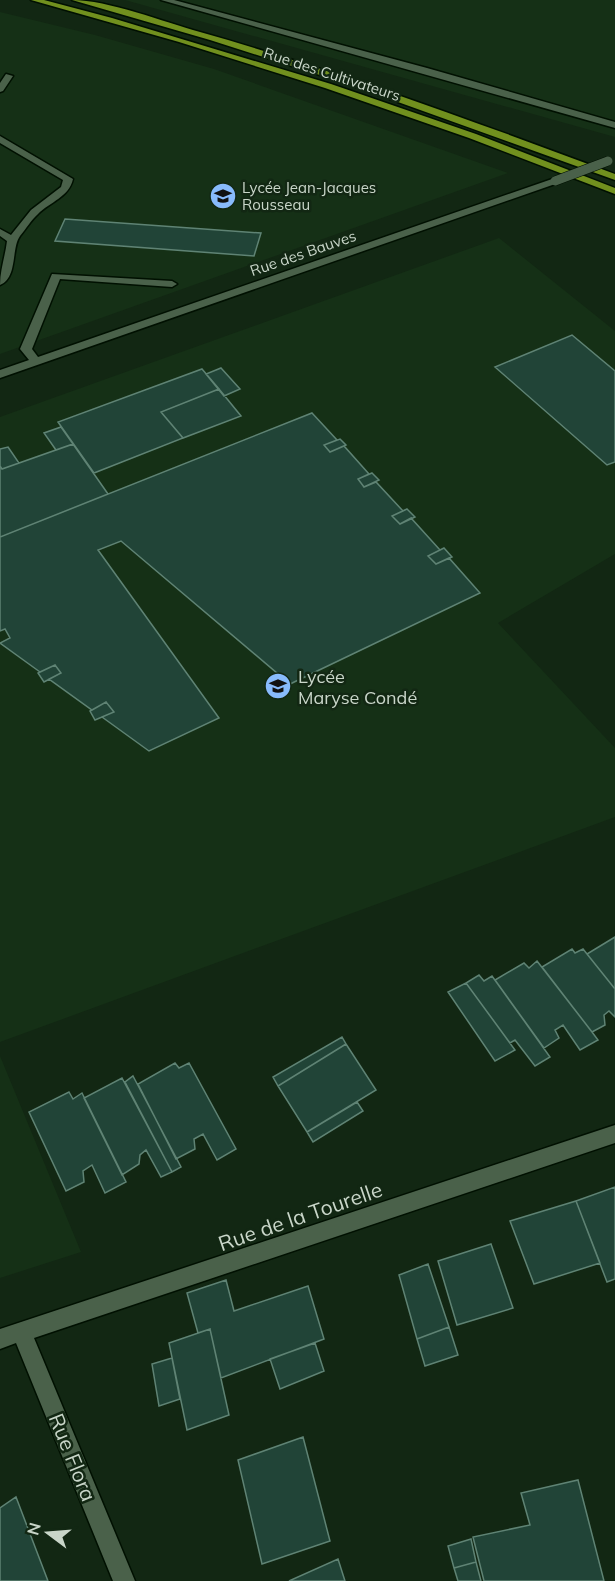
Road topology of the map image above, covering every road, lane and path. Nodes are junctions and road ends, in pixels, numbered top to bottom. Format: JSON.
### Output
{"nodes":[{"id":1,"x":35,"y":0,"type":"edge"},
{"id":2,"x":76,"y":0,"type":"edge"},
{"id":3,"x":165,"y":0,"type":"edge"},
{"id":4,"x":9,"y":76,"type":"dead end"},
{"id":5,"x":0,"y":89,"type":"edge"},
{"id":6,"x":615,"y":125,"type":"edge"},
{"id":7,"x":0,"y":139,"type":"edge"},
{"id":8,"x":611,"y":160,"type":"edge"},
{"id":9,"x":615,"y":177,"type":"edge"},
{"id":10,"x":615,"y":191,"type":"edge"},
{"id":11,"x":0,"y":232,"type":"edge"},
{"id":12,"x":12,"y":240,"type":"junction"},
{"id":13,"x":0,"y":282,"type":"edge"},
{"id":14,"x":172,"y":284,"type":"dead end"},
{"id":15,"x":36,"y":362,"type":"junction"},
{"id":16,"x":0,"y":374,"type":"edge"},
{"id":17,"x":615,"y":1134,"type":"edge"},
{"id":18,"x":22,"y":1333,"type":"junction"},
{"id":19,"x":0,"y":1339,"type":"edge"},
{"id":20,"x":124,"y":1581,"type":"edge"}],
"edges":[{"from":1,"to":10,"type":"main road","name":"Rue des Cultivateurs"},
{"from":2,"to":9,"type":"main road","name":"Rue des Cultivateurs"},
{"from":3,"to":6,"type":"street"},
{"from":4,"to":5,"type":"street"},
{"from":7,"to":12,"type":"street"},
{"from":8,"to":15,"type":"street","name":"Rue des Bauves","bridge":true},
{"from":11,"to":12,"type":"street"},
{"from":12,"to":13,"type":"street"},
{"from":14,"to":15,"type":"street"},
{"from":15,"to":16,"type":"street","name":"Rue des Bauves"},
{"from":17,"to":18,"type":"street","name":"Rue de la Tourelle"},
{"from":18,"to":19,"type":"street","name":"Rue de la Tourelle"},
{"from":18,"to":20,"type":"street","name":"Rue Flora"}]}
